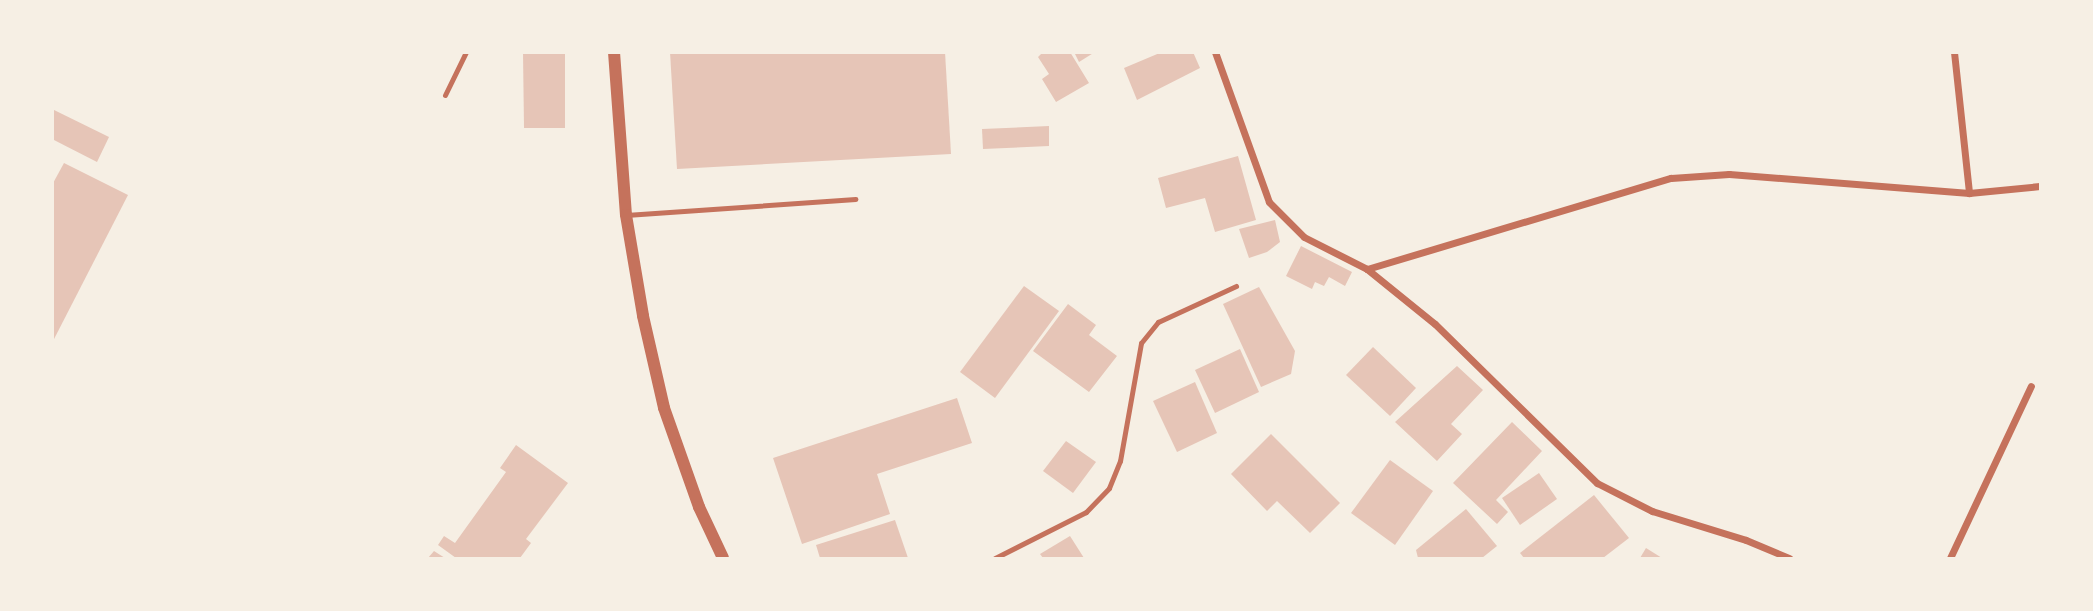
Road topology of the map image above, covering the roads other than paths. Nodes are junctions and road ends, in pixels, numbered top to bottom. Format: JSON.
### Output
{"nodes":[{"id":1,"x":466,"y":52,"type":"edge"},
{"id":2,"x":614,"y":52,"type":"edge"},
{"id":3,"x":1215,"y":52,"type":"edge"},
{"id":4,"x":1954,"y":52,"type":"edge"},
{"id":5,"x":445,"y":95,"type":"dead end"},
{"id":6,"x":2040,"y":186,"type":"edge"},
{"id":7,"x":1969,"y":192,"type":"junction"},
{"id":8,"x":855,"y":199,"type":"dead end"},
{"id":9,"x":626,"y":215,"type":"junction"},
{"id":10,"x":1367,"y":269,"type":"junction"},
{"id":11,"x":1236,"y":286,"type":"dead end"},
{"id":12,"x":2031,"y":386,"type":"dead end"},
{"id":13,"x":723,"y":558,"type":"edge"},
{"id":14,"x":995,"y":558,"type":"edge"},
{"id":15,"x":1789,"y":558,"type":"edge"},
{"id":16,"x":1950,"y":558,"type":"edge"}],
"edges":[{"from":1,"to":5,"type":"lane"},
{"from":2,"to":9,"type":"street"},
{"from":3,"to":10,"type":"street"},
{"from":4,"to":7,"type":"street"},
{"from":6,"to":7,"type":"street"},
{"from":7,"to":10,"type":"street"},
{"from":8,"to":9,"type":"lane"},
{"from":9,"to":13,"type":"street"},
{"from":10,"to":15,"type":"street"},
{"from":11,"to":14,"type":"lane"},
{"from":12,"to":16,"type":"street"}]}
